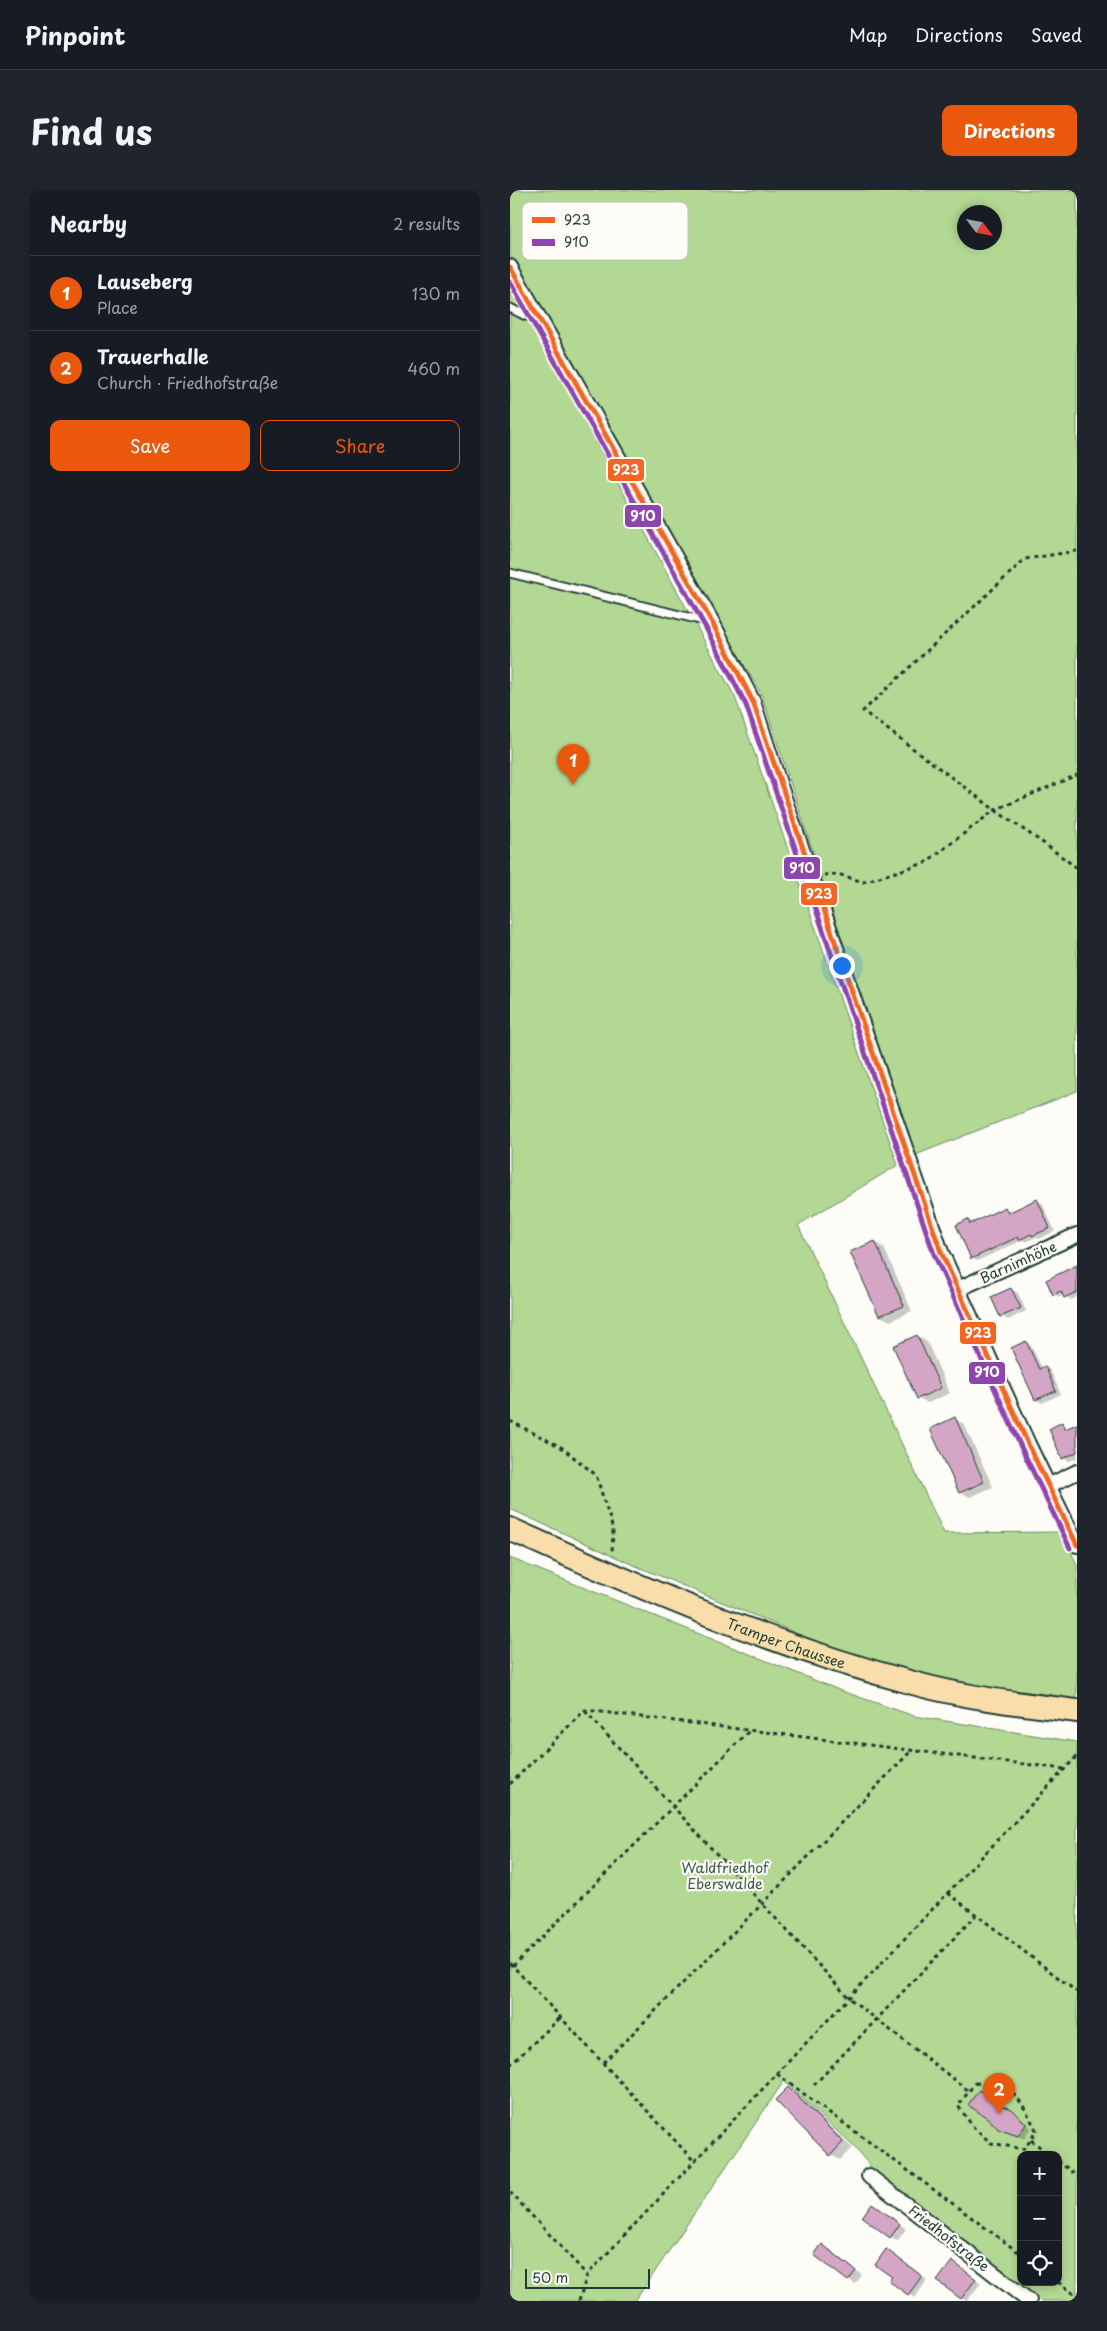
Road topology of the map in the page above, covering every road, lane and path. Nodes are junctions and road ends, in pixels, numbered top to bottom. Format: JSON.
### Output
{"nodes":[{"id":1,"x":510,"y":267,"type":"edge"},
{"id":2,"x":510,"y":308,"type":"edge"},
{"id":3,"x":539,"y":318,"type":"junction"},
{"id":4,"x":1077,"y":551,"type":"edge"},
{"id":5,"x":510,"y":573,"type":"edge"},
{"id":6,"x":713,"y":624,"type":"junction"},
{"id":7,"x":1077,"y":775,"type":"edge"},
{"id":8,"x":994,"y":810,"type":"junction"},
{"id":9,"x":1077,"y":868,"type":"edge"},
{"id":10,"x":825,"y":875,"type":"dead end"},
{"id":11,"x":1077,"y":1235,"type":"edge"},
{"id":12,"x":958,"y":1289,"type":"junction"},
{"id":13,"x":510,"y":1421,"type":"edge"},
{"id":14,"x":1077,"y":1472,"type":"edge"},
{"id":15,"x":1048,"y":1486,"type":"junction"},
{"id":16,"x":510,"y":1529,"type":"edge"},
{"id":17,"x":1077,"y":1545,"type":"edge"},
{"id":18,"x":605,"y":1572,"type":"junction"},
{"id":19,"x":585,"y":1710,"type":"junction"},
{"id":20,"x":1077,"y":1711,"type":"edge"},
{"id":21,"x":750,"y":1731,"type":"junction"},
{"id":22,"x":912,"y":1750,"type":"junction"},
{"id":23,"x":1077,"y":1756,"type":"edge"},
{"id":24,"x":1065,"y":1769,"type":"junction"},
{"id":25,"x":510,"y":1784,"type":"edge"},
{"id":26,"x":674,"y":1808,"type":"junction"},
{"id":27,"x":948,"y":1894,"type":"junction"},
{"id":28,"x":762,"y":1904,"type":"junction"},
{"id":29,"x":976,"y":1915,"type":"junction"},
{"id":30,"x":510,"y":1963,"type":"edge"},
{"id":31,"x":514,"y":1966,"type":"junction"},
{"id":32,"x":1077,"y":1992,"type":"edge"},
{"id":33,"x":849,"y":1998,"type":"junction"},
{"id":34,"x":560,"y":2018,"type":"junction"},
{"id":35,"x":877,"y":2020,"type":"junction"},
{"id":36,"x":602,"y":2063,"type":"junction"},
{"id":37,"x":510,"y":2065,"type":"edge"},
{"id":38,"x":777,"y":2074,"type":"junction"},
{"id":39,"x":814,"y":2085,"type":"dead end"},
{"id":40,"x":969,"y":2091,"type":"junction"},
{"id":41,"x":1031,"y":2140,"type":"junction"},
{"id":42,"x":1045,"y":2151,"type":"edge"},
{"id":43,"x":694,"y":2161,"type":"junction"},
{"id":44,"x":1062,"y":2164,"type":"edge"},
{"id":45,"x":869,"y":2176,"type":"dead end"},
{"id":46,"x":1077,"y":2176,"type":"edge"},
{"id":47,"x":510,"y":2192,"type":"edge"},
{"id":48,"x":1017,"y":2251,"type":"edge"},
{"id":49,"x":587,"y":2275,"type":"junction"},
{"id":50,"x":1062,"y":2285,"type":"edge"},
{"id":51,"x":1077,"y":2296,"type":"edge"},
{"id":52,"x":579,"y":2301,"type":"edge"},
{"id":53,"x":1029,"y":2301,"type":"edge"}],
"edges":[{"from":1,"to":3,"type":"street"},
{"from":2,"to":3,"type":"lane"},
{"from":3,"to":6,"type":"street"},
{"from":4,"to":8,"type":"path"},
{"from":5,"to":6,"type":"lane"},
{"from":6,"to":12,"type":"street"},
{"from":7,"to":8,"type":"path"},
{"from":8,"to":9,"type":"path"},
{"from":8,"to":10,"type":"path"},
{"from":11,"to":12,"type":"street","name":"Barnimhöhe"},
{"from":12,"to":15,"type":"street"},
{"from":13,"to":18,"type":"path"},
{"from":14,"to":15,"type":"street"},
{"from":15,"to":17,"type":"street"},
{"from":16,"to":18,"type":"main road","name":"Tramper Chaussee"},
{"from":18,"to":20,"type":"main road","name":"Tramper Chaussee"},
{"from":19,"to":21,"type":"path"},
{"from":19,"to":25,"type":"path"},
{"from":19,"to":26,"type":"path"},
{"from":21,"to":22,"type":"path"},
{"from":21,"to":26,"type":"path"},
{"from":22,"to":24,"type":"path"},
{"from":22,"to":28,"type":"path"},
{"from":23,"to":24,"type":"path"},
{"from":24,"to":27,"type":"path"},
{"from":26,"to":28,"type":"path"},
{"from":26,"to":31,"type":"path"},
{"from":27,"to":29,"type":"path"},
{"from":27,"to":33,"type":"path"},
{"from":28,"to":33,"type":"path"},
{"from":28,"to":36,"type":"path"},
{"from":29,"to":32,"type":"path"},
{"from":29,"to":35,"type":"path"},
{"from":30,"to":31,"type":"path"},
{"from":31,"to":34,"type":"path"},
{"from":33,"to":35,"type":"path"},
{"from":33,"to":38,"type":"path"},
{"from":34,"to":36,"type":"path"},
{"from":34,"to":37,"type":"path"},
{"from":35,"to":39,"type":"path"},
{"from":35,"to":40,"type":"path"},
{"from":36,"to":43,"type":"path"},
{"from":38,"to":43,"type":"path"},
{"from":38,"to":48,"type":"path"},
{"from":40,"to":41,"type":"path"},
{"from":40,"to":41,"type":"path"},
{"from":41,"to":42,"type":"path"},
{"from":43,"to":49,"type":"path"},
{"from":44,"to":46,"type":"path"},
{"from":45,"to":53,"type":"street","name":"Friedhofstraße"},
{"from":47,"to":49,"type":"path"},
{"from":49,"to":52,"type":"path"},
{"from":50,"to":51,"type":"path"}]}
